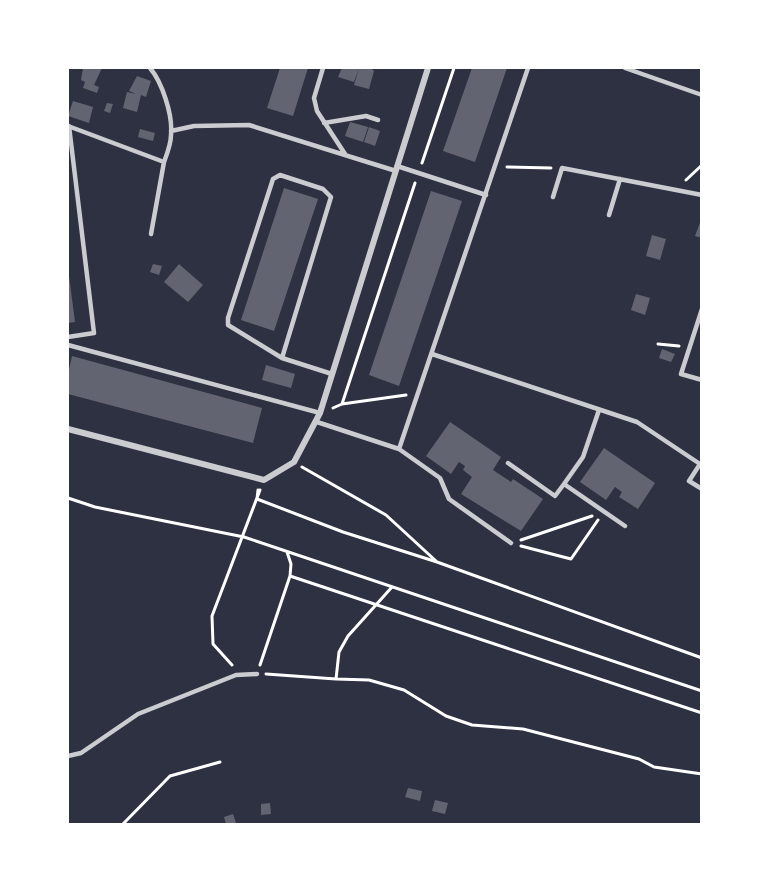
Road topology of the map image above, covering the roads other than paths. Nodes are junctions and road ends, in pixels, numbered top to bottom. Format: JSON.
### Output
{"nodes":[{"id":1,"x":150,"y":68,"type":"edge"},
{"id":2,"x":322,"y":68,"type":"edge"},
{"id":3,"x":428,"y":68,"type":"edge"},
{"id":4,"x":528,"y":68,"type":"edge"},
{"id":5,"x":625,"y":68,"type":"edge"},
{"id":6,"x":702,"y":95,"type":"edge"},
{"id":7,"x":378,"y":120,"type":"dead end"},
{"id":8,"x":324,"y":123,"type":"junction"},
{"id":9,"x":68,"y":126,"type":"edge"},
{"id":10,"x":171,"y":130,"type":"junction"},
{"id":11,"x":345,"y":154,"type":"junction"},
{"id":12,"x":164,"y":162,"type":"junction"},
{"id":13,"x":397,"y":168,"type":"junction"},
{"id":14,"x":620,"y":179,"type":"junction"},
{"id":15,"x":486,"y":195,"type":"junction"},
{"id":16,"x":702,"y":195,"type":"edge"},
{"id":17,"x":553,"y":197,"type":"dead end"},
{"id":18,"x":609,"y":215,"type":"dead end"},
{"id":19,"x":151,"y":234,"type":"dead end"},
{"id":20,"x":702,"y":309,"type":"edge"},
{"id":21,"x":68,"y":337,"type":"edge"},
{"id":22,"x":68,"y":345,"type":"edge"},
{"id":23,"x":432,"y":354,"type":"junction"},
{"id":24,"x":282,"y":358,"type":"junction"},
{"id":25,"x":332,"y":374,"type":"junction"},
{"id":26,"x":702,"y":380,"type":"edge"},
{"id":27,"x":599,"y":410,"type":"junction"},
{"id":28,"x":320,"y":413,"type":"junction"},
{"id":29,"x":317,"y":422,"type":"junction"},
{"id":30,"x":68,"y":429,"type":"edge"},
{"id":31,"x":399,"y":449,"type":"junction"},
{"id":32,"x":508,"y":463,"type":"dead end"},
{"id":33,"x":564,"y":484,"type":"junction"},
{"id":34,"x":702,"y":489,"type":"edge"},
{"id":35,"x":625,"y":526,"type":"dead end"},
{"id":36,"x":511,"y":543,"type":"road end"},
{"id":37,"x":257,"y":674,"type":"road end"},
{"id":38,"x":68,"y":756,"type":"edge"}],
"edges":[{"from":1,"to":10,"type":"lane"},
{"from":2,"to":8,"type":"lane"},
{"from":3,"to":13,"type":"street"},
{"from":4,"to":15,"type":"lane"},
{"from":5,"to":6,"type":"lane"},
{"from":7,"to":8,"type":"lane"},
{"from":8,"to":11,"type":"lane"},
{"from":9,"to":12,"type":"lane"},
{"from":9,"to":21,"type":"lane"},
{"from":10,"to":11,"type":"lane"},
{"from":10,"to":12,"type":"lane"},
{"from":11,"to":13,"type":"lane"},
{"from":12,"to":19,"type":"lane"},
{"from":13,"to":15,"type":"lane"},
{"from":13,"to":25,"type":"street"},
{"from":14,"to":16,"type":"lane"},
{"from":14,"to":17,"type":"lane"},
{"from":14,"to":18,"type":"lane"},
{"from":15,"to":23,"type":"lane"},
{"from":20,"to":26,"type":"lane"},
{"from":22,"to":28,"type":"lane"},
{"from":23,"to":27,"type":"lane"},
{"from":23,"to":31,"type":"lane"},
{"from":24,"to":24,"type":"lane"},
{"from":24,"to":25,"type":"lane"},
{"from":25,"to":28,"type":"street"},
{"from":27,"to":33,"type":"lane"},
{"from":27,"to":34,"type":"lane"},
{"from":28,"to":29,"type":"street"},
{"from":29,"to":30,"type":"street"},
{"from":29,"to":31,"type":"lane"},
{"from":31,"to":36,"type":"lane"},
{"from":32,"to":33,"type":"lane"},
{"from":33,"to":35,"type":"lane"},
{"from":37,"to":38,"type":"lane"}]}
